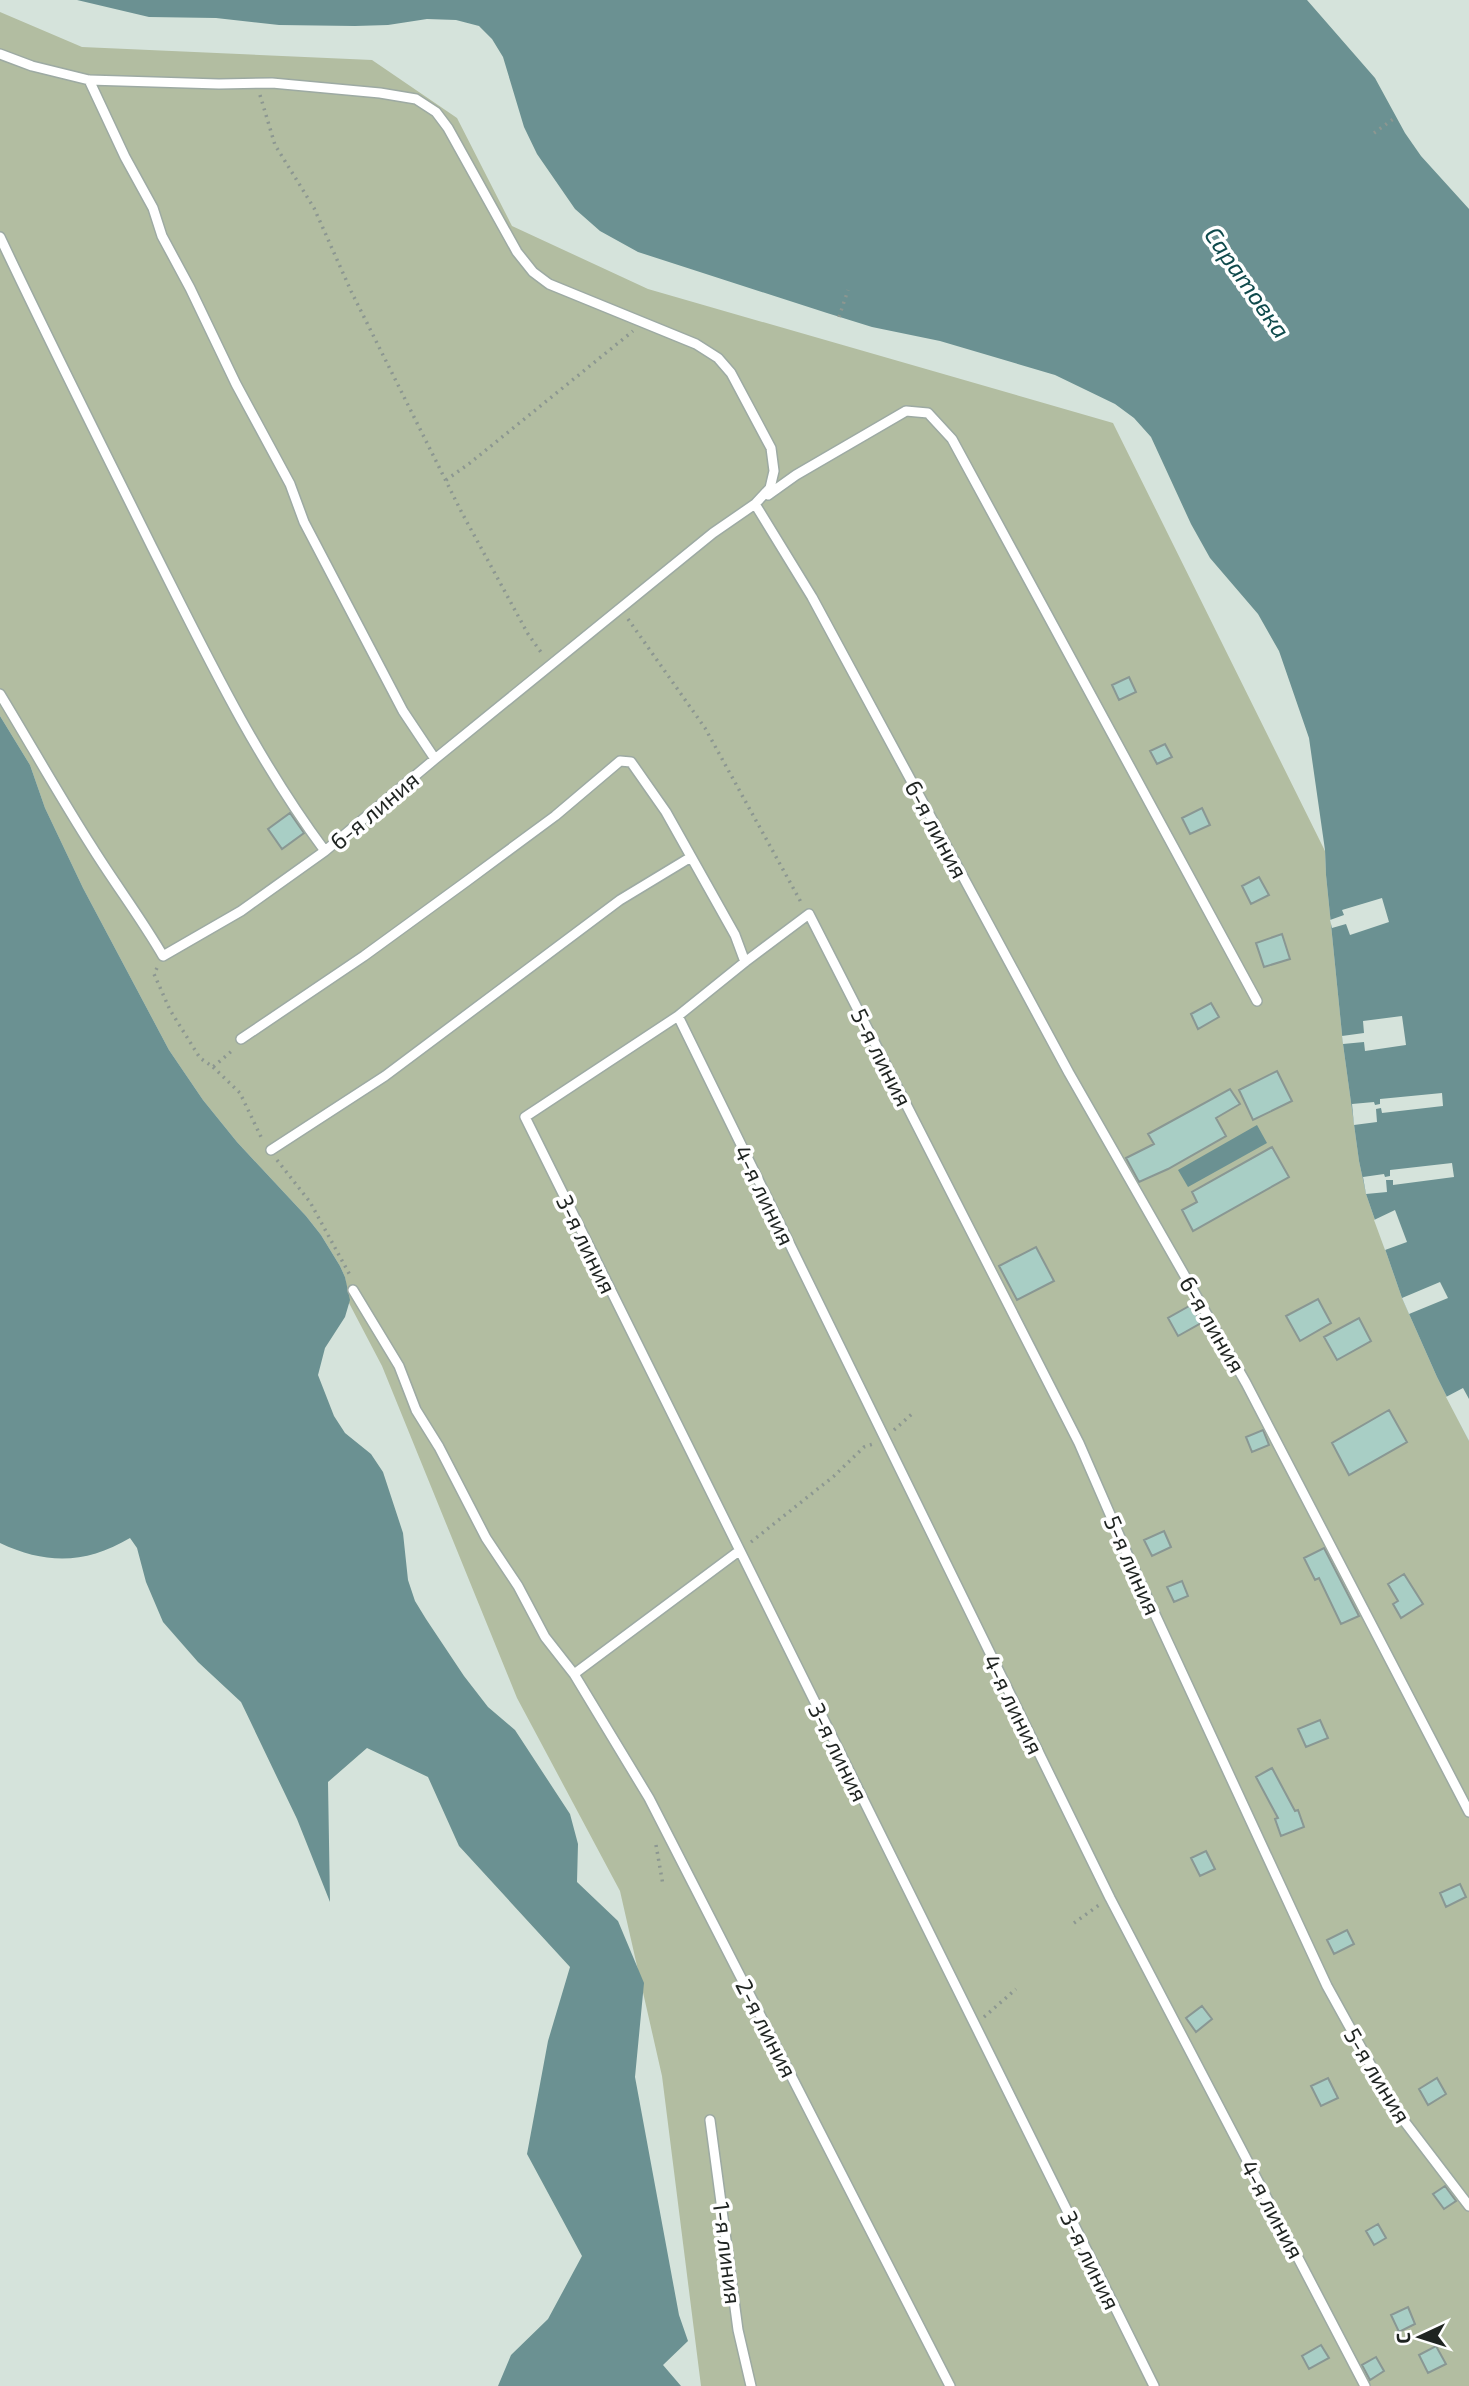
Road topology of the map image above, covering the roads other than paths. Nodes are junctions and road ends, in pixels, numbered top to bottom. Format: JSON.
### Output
{"nodes":[{"id":1,"x":0,"y":54,"type":"edge"},
{"id":2,"x":89,"y":80,"type":"junction"},
{"id":3,"x":0,"y":237,"type":"edge"},
{"id":4,"x":755,"y":505,"type":"junction"},
{"id":5,"x":0,"y":694,"type":"edge"},
{"id":6,"x":435,"y":759,"type":"junction"},
{"id":7,"x":325,"y":851,"type":"junction"},
{"id":8,"x":691,"y":857,"type":"junction"},
{"id":9,"x":745,"y":961,"type":"junction"},
{"id":10,"x":1257,"y":1001,"type":"dead end"},
{"id":11,"x":678,"y":1016,"type":"junction"},
{"id":12,"x":242,"y":1039,"type":"road end"},
{"id":13,"x":271,"y":1150,"type":"road end"},
{"id":14,"x":353,"y":1290,"type":"road end"},
{"id":15,"x":739,"y":1551,"type":"junction"},
{"id":16,"x":574,"y":1674,"type":"junction"},
{"id":17,"x":1469,"y":1812,"type":"edge"},
{"id":18,"x":710,"y":2120,"type":"dead end"},
{"id":19,"x":1469,"y":2207,"type":"edge"},
{"id":20,"x":751,"y":2386,"type":"edge"},
{"id":21,"x":950,"y":2386,"type":"edge"},
{"id":22,"x":1154,"y":2386,"type":"edge"},
{"id":23,"x":1365,"y":2386,"type":"edge"}],
"edges":[{"from":1,"to":2,"type":"lane"},
{"from":2,"to":4,"type":"lane"},
{"from":2,"to":6,"type":"lane"},
{"from":3,"to":7,"type":"lane"},
{"from":4,"to":6,"type":"lane","name":"6-я линия"},
{"from":4,"to":10,"type":"lane"},
{"from":4,"to":17,"type":"lane","name":"6-я линия"},
{"from":5,"to":7,"type":"lane","name":"6-я линия"},
{"from":6,"to":7,"type":"lane","name":"6-я линия"},
{"from":8,"to":9,"type":"lane"},
{"from":8,"to":12,"type":"lane"},
{"from":8,"to":13,"type":"lane"},
{"from":9,"to":11,"type":"lane"},
{"from":9,"to":19,"type":"lane","name":"5-я линия"},
{"from":11,"to":15,"type":"lane","name":"3-я линия"},
{"from":11,"to":23,"type":"lane","name":"4-я линия"},
{"from":14,"to":16,"type":"lane","name":"2-я линия"},
{"from":15,"to":16,"type":"lane"},
{"from":15,"to":22,"type":"lane","name":"3-я линия"},
{"from":16,"to":21,"type":"lane","name":"2-я линия"},
{"from":18,"to":20,"type":"lane","name":"1-я линия"}]}
